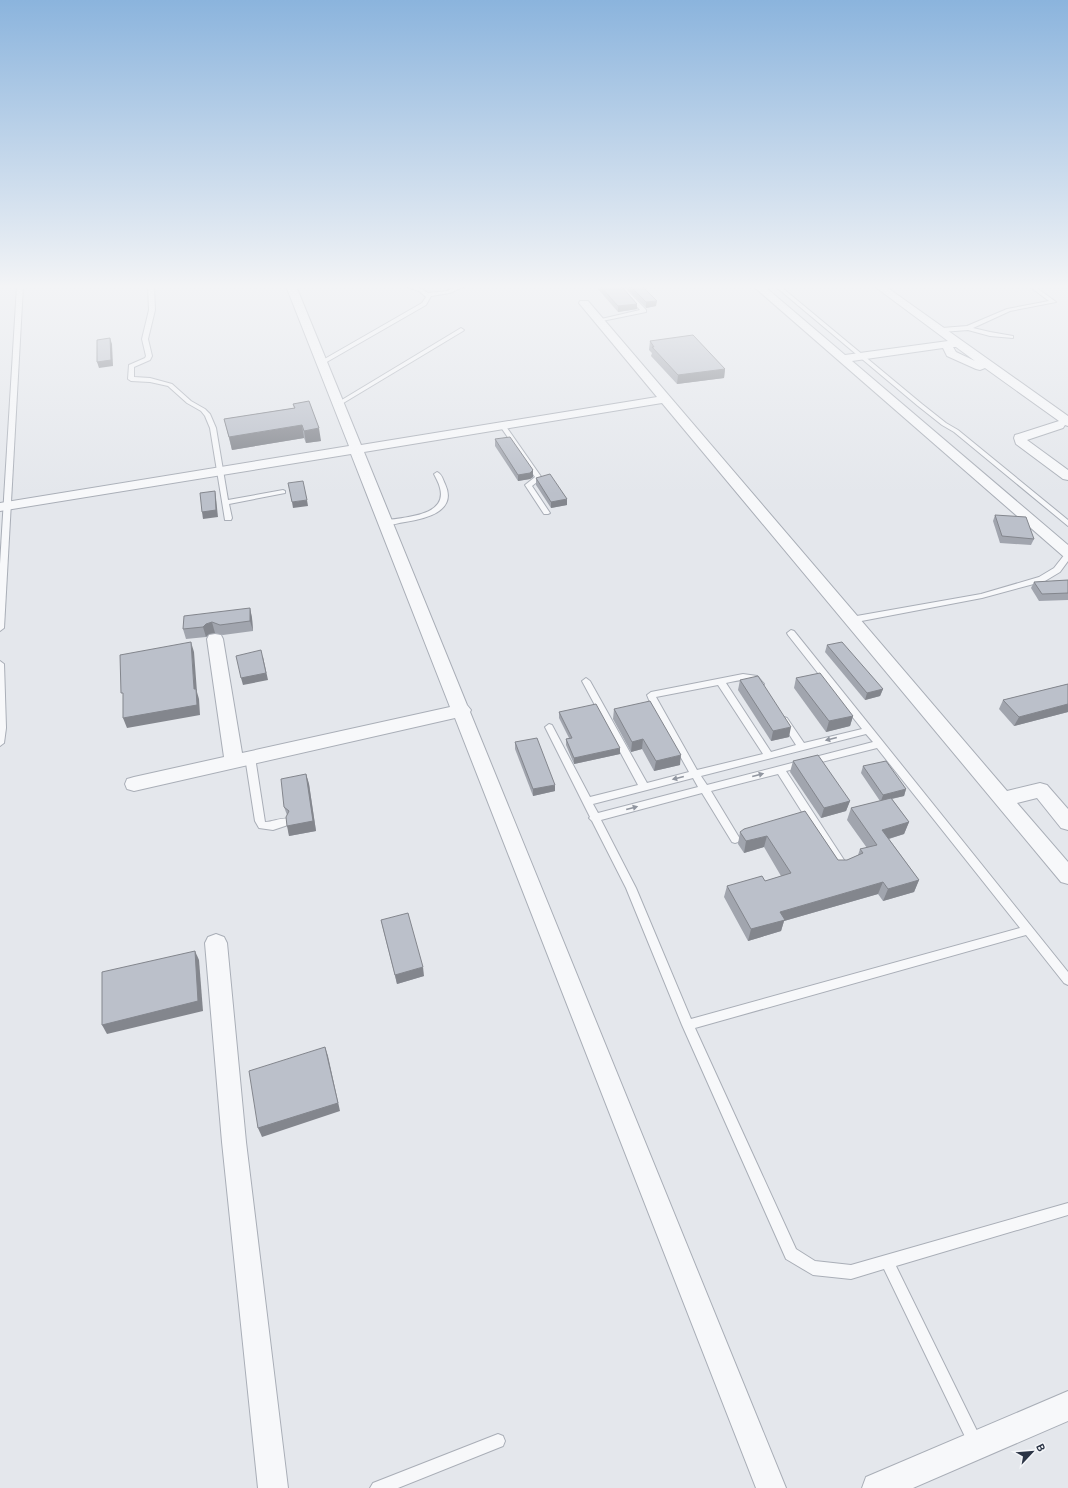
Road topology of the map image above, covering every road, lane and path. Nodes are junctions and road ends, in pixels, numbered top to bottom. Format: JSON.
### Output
{"nodes":[{"id":1,"x":15,"y":355,"type":"edge"},
{"id":2,"x":149,"y":355,"type":"edge"},
{"id":3,"x":320,"y":355,"type":"edge"},
{"id":4,"x":335,"y":355,"type":"edge"},
{"id":5,"x":419,"y":355,"type":"edge"},
{"id":6,"x":628,"y":355,"type":"edge"},
{"id":7,"x":838,"y":355,"type":"edge"},
{"id":8,"x":866,"y":355,"type":"edge"},
{"id":9,"x":954,"y":355,"type":"edge"},
{"id":10,"x":976,"y":355,"type":"edge"},
{"id":11,"x":862,"y":356,"type":"junction"},
{"id":12,"x":842,"y":359,"type":"junction"},
{"id":13,"x":323,"y":362,"type":"junction"},
{"id":14,"x":665,"y":399,"type":"junction"},
{"id":15,"x":338,"y":404,"type":"junction"},
{"id":16,"x":503,"y":426,"type":"junction"},
{"id":17,"x":1065,"y":426,"type":"edge"},
{"id":18,"x":356,"y":449,"type":"junction"},
{"id":19,"x":220,"y":471,"type":"junction"},
{"id":20,"x":437,"y":474,"type":"dead end"},
{"id":21,"x":1068,"y":476,"type":"edge"},
{"id":22,"x":283,"y":492,"type":"dead end"},
{"id":23,"x":226,"y":502,"type":"junction"},
{"id":24,"x":4,"y":506,"type":"edge"},
{"id":25,"x":546,"y":513,"type":"dead end"},
{"id":26,"x":228,"y":518,"type":"dead end"},
{"id":27,"x":386,"y":523,"type":"junction"},
{"id":28,"x":1068,"y":524,"type":"edge"},
{"id":29,"x":1068,"y":554,"type":"edge"},
{"id":30,"x":851,"y":620,"type":"junction"},
{"id":31,"x":0,"y":628,"type":"edge"},
{"id":32,"x":791,"y":633,"type":"dead end"},
{"id":33,"x":215,"y":639,"type":"dead end"},
{"id":34,"x":0,"y":664,"type":"edge"},
{"id":35,"x":586,"y":681,"type":"dead end"},
{"id":36,"x":720,"y":681,"type":"junction"},
{"id":37,"x":764,"y":689,"type":"edge"},
{"id":38,"x":462,"y":710,"type":"junction"},
{"id":39,"x":781,"y":715,"type":"edge"},
{"id":40,"x":548,"y":727,"type":"dead end"},
{"id":41,"x":869,"y":730,"type":"junction"},
{"id":42,"x":0,"y":743,"type":"edge"},
{"id":43,"x":880,"y":744,"type":"junction"},
{"id":44,"x":802,"y":747,"type":"junction"},
{"id":45,"x":769,"y":755,"type":"junction"},
{"id":46,"x":242,"y":759,"type":"junction"},
{"id":47,"x":780,"y":769,"type":"junction"},
{"id":48,"x":695,"y":774,"type":"junction"},
{"id":49,"x":134,"y":784,"type":"dead end"},
{"id":50,"x":644,"y":787,"type":"junction"},
{"id":51,"x":704,"y":789,"type":"junction"},
{"id":52,"x":1002,"y":798,"type":"junction"},
{"id":53,"x":586,"y":802,"type":"junction"},
{"id":54,"x":594,"y":818,"type":"junction"},
{"id":55,"x":285,"y":822,"type":"edge"},
{"id":56,"x":1068,"y":823,"type":"edge"},
{"id":57,"x":735,"y":839,"type":"dead end"},
{"id":58,"x":842,"y":866,"type":"edge"},
{"id":59,"x":1068,"y":876,"type":"edge"},
{"id":60,"x":1028,"y":930,"type":"junction"},
{"id":61,"x":216,"y":943,"type":"dead end"},
{"id":62,"x":1068,"y":980,"type":"edge"},
{"id":63,"x":688,"y":1025,"type":"junction"},
{"id":64,"x":1068,"y":1209,"type":"edge"},
{"id":65,"x":887,"y":1261,"type":"junction"},
{"id":66,"x":1068,"y":1406,"type":"edge"},
{"id":67,"x":498,"y":1441,"type":"dead end"},
{"id":68,"x":976,"y":1446,"type":"junction"},
{"id":69,"x":273,"y":1488,"type":"edge"},
{"id":70,"x":378,"y":1488,"type":"edge"},
{"id":71,"x":771,"y":1488,"type":"edge"},
{"id":72,"x":877,"y":1488,"type":"edge"}],
"edges":[{"from":1,"to":24,"type":"lane"},
{"from":2,"to":19,"type":"lane"},
{"from":3,"to":13,"type":"street"},
{"from":4,"to":13,"type":"lane"},
{"from":5,"to":15,"type":"lane"},
{"from":6,"to":14,"type":"street"},
{"from":7,"to":12,"type":"street"},
{"from":8,"to":11,"type":"street"},
{"from":9,"to":17,"type":"street"},
{"from":10,"to":17,"type":"street"},
{"from":11,"to":12,"type":"street"},
{"from":11,"to":28,"type":"lane"},
{"from":12,"to":29,"type":"street"},
{"from":13,"to":15,"type":"street"},
{"from":14,"to":16,"type":"street"},
{"from":14,"to":30,"type":"street"},
{"from":15,"to":18,"type":"street"},
{"from":16,"to":18,"type":"street"},
{"from":16,"to":25,"type":"lane"},
{"from":17,"to":21,"type":"street"},
{"from":18,"to":19,"type":"street"},
{"from":18,"to":27,"type":"street"},
{"from":19,"to":23,"type":"lane"},
{"from":19,"to":24,"type":"street"},
{"from":20,"to":27,"type":"lane"},
{"from":22,"to":23,"type":"lane"},
{"from":23,"to":26,"type":"lane"},
{"from":24,"to":31,"type":"lane"},
{"from":27,"to":38,"type":"street"},
{"from":29,"to":30,"type":"lane"},
{"from":30,"to":52,"type":"street"},
{"from":32,"to":41,"type":"lane"},
{"from":33,"to":46,"type":"street"},
{"from":34,"to":42,"type":"lane"},
{"from":35,"to":50,"type":"lane"},
{"from":36,"to":37,"type":"lane"},
{"from":36,"to":45,"type":"lane"},
{"from":36,"to":48,"type":"lane"},
{"from":38,"to":46,"type":"street"},
{"from":38,"to":71,"type":"street"},
{"from":39,"to":44,"type":"lane"},
{"from":40,"to":53,"type":"lane"},
{"from":41,"to":43,"type":"lane"},
{"from":41,"to":44,"type":"lane","one_way":true},
{"from":43,"to":47,"type":"lane"},
{"from":43,"to":60,"type":"lane"},
{"from":44,"to":45,"type":"lane"},
{"from":45,"to":48,"type":"lane"},
{"from":46,"to":49,"type":"street"},
{"from":46,"to":55,"type":"lane"},
{"from":51,"to":47,"type":"lane","one_way":true},
{"from":47,"to":58,"type":"lane"},
{"from":48,"to":50,"type":"lane","one_way":true},
{"from":48,"to":51,"type":"lane"},
{"from":50,"to":53,"type":"lane"},
{"from":54,"to":51,"type":"lane","one_way":true},
{"from":51,"to":57,"type":"lane"},
{"from":52,"to":56,"type":"street"},
{"from":52,"to":59,"type":"street"},
{"from":53,"to":54,"type":"lane"},
{"from":54,"to":63,"type":"lane"},
{"from":60,"to":62,"type":"lane"},
{"from":60,"to":63,"type":"lane"},
{"from":61,"to":69,"type":"street"},
{"from":63,"to":65,"type":"lane"},
{"from":64,"to":65,"type":"lane"},
{"from":65,"to":68,"type":"lane"},
{"from":66,"to":68,"type":"street"},
{"from":67,"to":70,"type":"lane"},
{"from":68,"to":72,"type":"street"}]}
